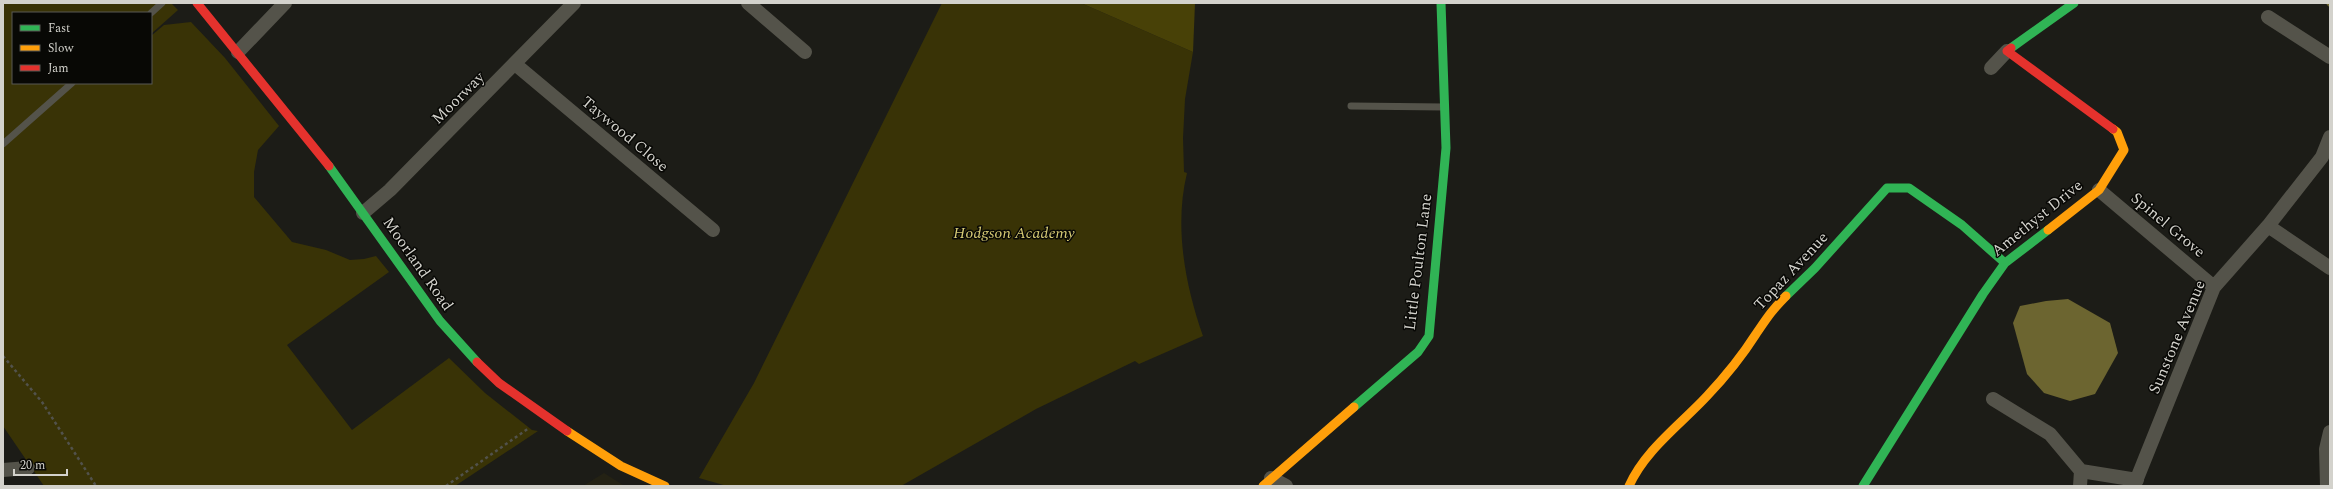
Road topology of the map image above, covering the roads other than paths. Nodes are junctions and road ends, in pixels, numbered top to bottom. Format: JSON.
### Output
{"nodes":[{"id":1,"x":162,"y":3,"type":"edge"},
{"id":2,"x":197,"y":3,"type":"edge"},
{"id":3,"x":285,"y":3,"type":"edge"},
{"id":4,"x":574,"y":3,"type":"edge"},
{"id":5,"x":748,"y":3,"type":"edge"},
{"id":6,"x":1441,"y":3,"type":"edge"},
{"id":7,"x":2074,"y":3,"type":"edge"},
{"id":8,"x":152,"y":12,"type":"edge"},
{"id":9,"x":2268,"y":18,"type":"dead end"},
{"id":10,"x":2007,"y":51,"type":"junction"},
{"id":11,"x":238,"y":52,"type":"junction"},
{"id":12,"x":805,"y":52,"type":"dead end"},
{"id":13,"x":2330,"y":57,"type":"edge"},
{"id":14,"x":515,"y":64,"type":"junction"},
{"id":15,"x":1991,"y":68,"type":"dead end"},
{"id":16,"x":71,"y":84,"type":"edge"},
{"id":17,"x":1351,"y":106,"type":"dead end"},
{"id":18,"x":1445,"y":107,"type":"junction"},
{"id":19,"x":2330,"y":137,"type":"edge"},
{"id":20,"x":3,"y":144,"type":"edge"},
{"id":21,"x":2099,"y":190,"type":"junction"},
{"id":22,"x":363,"y":213,"type":"junction"},
{"id":23,"x":2268,"y":226,"type":"junction"},
{"id":24,"x":713,"y":230,"type":"dead end"},
{"id":25,"x":2006,"y":263,"type":"junction"},
{"id":26,"x":2330,"y":268,"type":"edge"},
{"id":27,"x":2214,"y":287,"type":"junction"},
{"id":28,"x":1993,"y":399,"type":"dead end"},
{"id":29,"x":2330,"y":432,"type":"edge"},
{"id":30,"x":28,"y":468,"type":"dead end"},
{"id":31,"x":3,"y":470,"type":"edge"},
{"id":32,"x":2081,"y":471,"type":"junction"},
{"id":33,"x":1267,"y":482,"type":"edge"},
{"id":34,"x":2136,"y":483,"type":"edge"},
{"id":35,"x":665,"y":486,"type":"edge"},
{"id":36,"x":1286,"y":486,"type":"edge"},
{"id":37,"x":1629,"y":486,"type":"edge"},
{"id":38,"x":1863,"y":486,"type":"edge"},
{"id":39,"x":2080,"y":486,"type":"edge"},
{"id":40,"x":2327,"y":486,"type":"edge"}],
"edges":[{"from":1,"to":8,"type":"lane"},
{"from":2,"to":11,"type":"street","name":"Moorland Road"},
{"from":3,"to":11,"type":"street"},
{"from":4,"to":14,"type":"street","name":"Moorway"},
{"from":5,"to":12,"type":"street"},
{"from":6,"to":18,"type":"street","name":"Little Poulton Lane"},
{"from":7,"to":10,"type":"street"},
{"from":9,"to":13,"type":"street"},
{"from":10,"to":15,"type":"street"},
{"from":10,"to":21,"type":"street","name":"Amethyst Drive"},
{"from":11,"to":22,"type":"street","name":"Moorland Road"},
{"from":14,"to":22,"type":"street","name":"Moorway"},
{"from":14,"to":24,"type":"street","name":"Taywood Close"},
{"from":16,"to":20,"type":"lane"},
{"from":17,"to":18,"type":"lane"},
{"from":18,"to":33,"type":"street","name":"Little Poulton Lane"},
{"from":19,"to":23,"type":"street","name":"Sunstone Avenue"},
{"from":21,"to":25,"type":"street","name":"Amethyst Drive"},
{"from":21,"to":27,"type":"street","name":"Spinel Grove"},
{"from":22,"to":35,"type":"street","name":"Moorland Road"},
{"from":23,"to":26,"type":"street"},
{"from":23,"to":27,"type":"street","name":"Sunstone Avenue"},
{"from":25,"to":37,"type":"street","name":"Topaz Avenue"},
{"from":25,"to":38,"type":"street","name":"Amethyst Drive"},
{"from":27,"to":34,"type":"street","name":"Sunstone Avenue"},
{"from":28,"to":32,"type":"street"},
{"from":29,"to":40,"type":"street"},
{"from":30,"to":31,"type":"street"},
{"from":32,"to":34,"type":"street"},
{"from":32,"to":39,"type":"street"},
{"from":33,"to":36,"type":"street","name":"Little Poulton Lane"}]}
